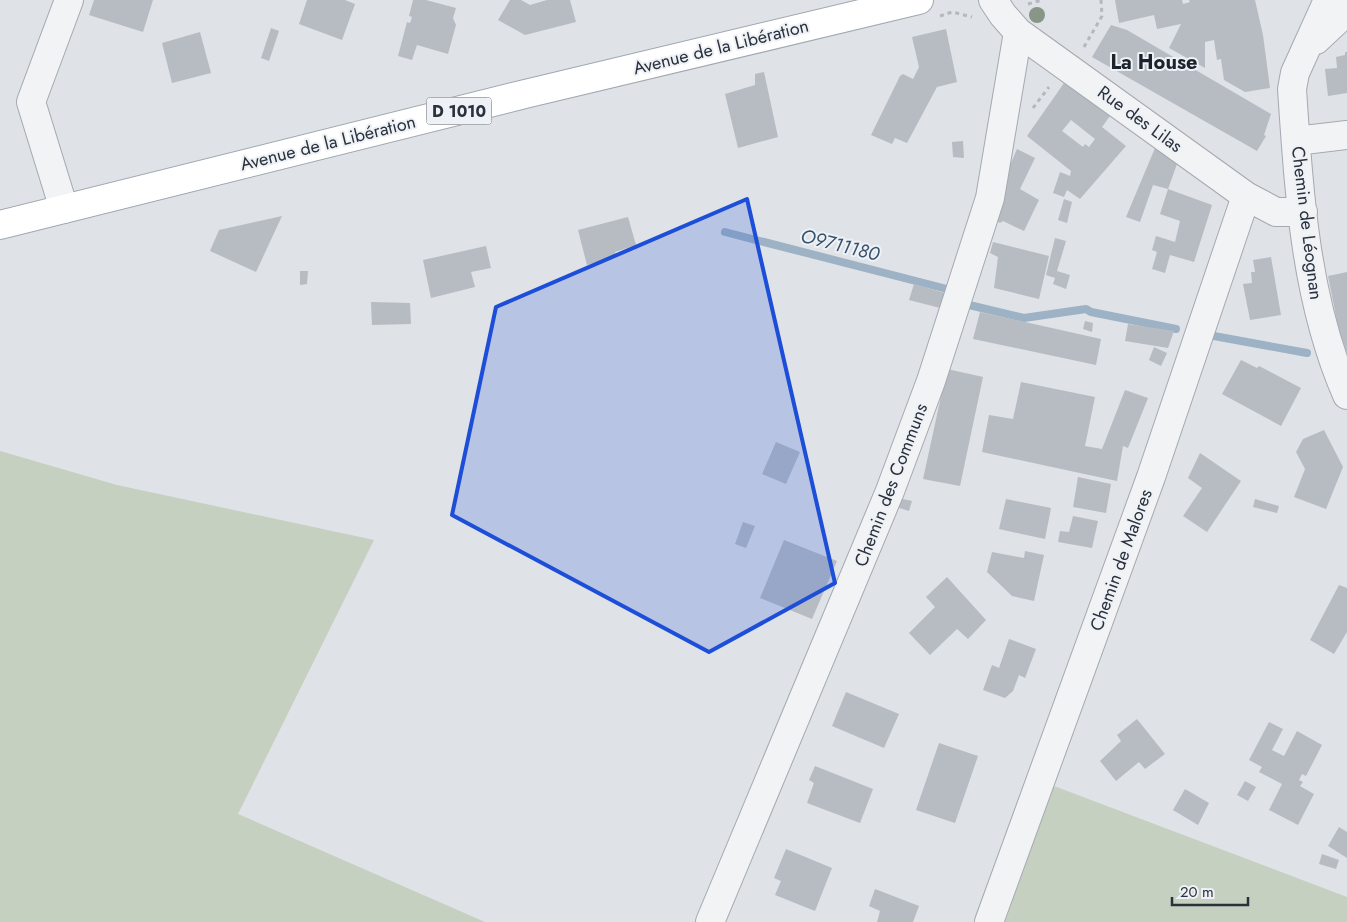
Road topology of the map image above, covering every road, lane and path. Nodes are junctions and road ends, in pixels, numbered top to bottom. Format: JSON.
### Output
{"nodes":[{"id":1,"x":69,"y":0,"type":"edge"},
{"id":2,"x":1042,"y":0,"type":"edge"},
{"id":3,"x":1328,"y":0,"type":"edge"},
{"id":4,"x":928,"y":8,"type":"edge"},
{"id":5,"x":1347,"y":11,"type":"edge"},
{"id":6,"x":1005,"y":16,"type":"edge"},
{"id":7,"x":1306,"y":50,"type":"junction"},
{"id":8,"x":1347,"y":135,"type":"edge"},
{"id":9,"x":1296,"y":141,"type":"junction"},
{"id":10,"x":1246,"y":196,"type":"junction"},
{"id":11,"x":64,"y":209,"type":"junction"},
{"id":12,"x":1303,"y":212,"type":"junction"},
{"id":13,"x":0,"y":225,"type":"edge"},
{"id":14,"x":1347,"y":395,"type":"edge"},
{"id":15,"x":710,"y":922,"type":"edge"},
{"id":16,"x":989,"y":922,"type":"edge"}],
"edges":[{"from":1,"to":11,"type":"street"},
{"from":2,"to":6,"type":"path"},
{"from":3,"to":7,"type":"street","name":"Chemin de Léognan"},
{"from":4,"to":6,"type":"path"},
{"from":4,"to":11,"type":"main road","name":"Avenue de la Libération","number":"D 1010"},
{"from":5,"to":7,"type":"street","name":"Chemin de Léognan"},
{"from":6,"to":10,"type":"street","name":"Rue des Lilas"},
{"from":6,"to":15,"type":"street","name":"Chemin des Communs"},
{"from":7,"to":9,"type":"street","name":"Chemin de Léognan"},
{"from":8,"to":9,"type":"street"},
{"from":9,"to":12,"type":"street","name":"Chemin de Léognan"},
{"from":10,"to":12,"type":"street","name":"Rue des Lilas"},
{"from":10,"to":16,"type":"street","name":"Chemin de Malores"},
{"from":11,"to":13,"type":"main road","name":"Avenue de la Libération","number":"D 1010"},
{"from":12,"to":14,"type":"street","name":"Chemin de Léognan"}]}
